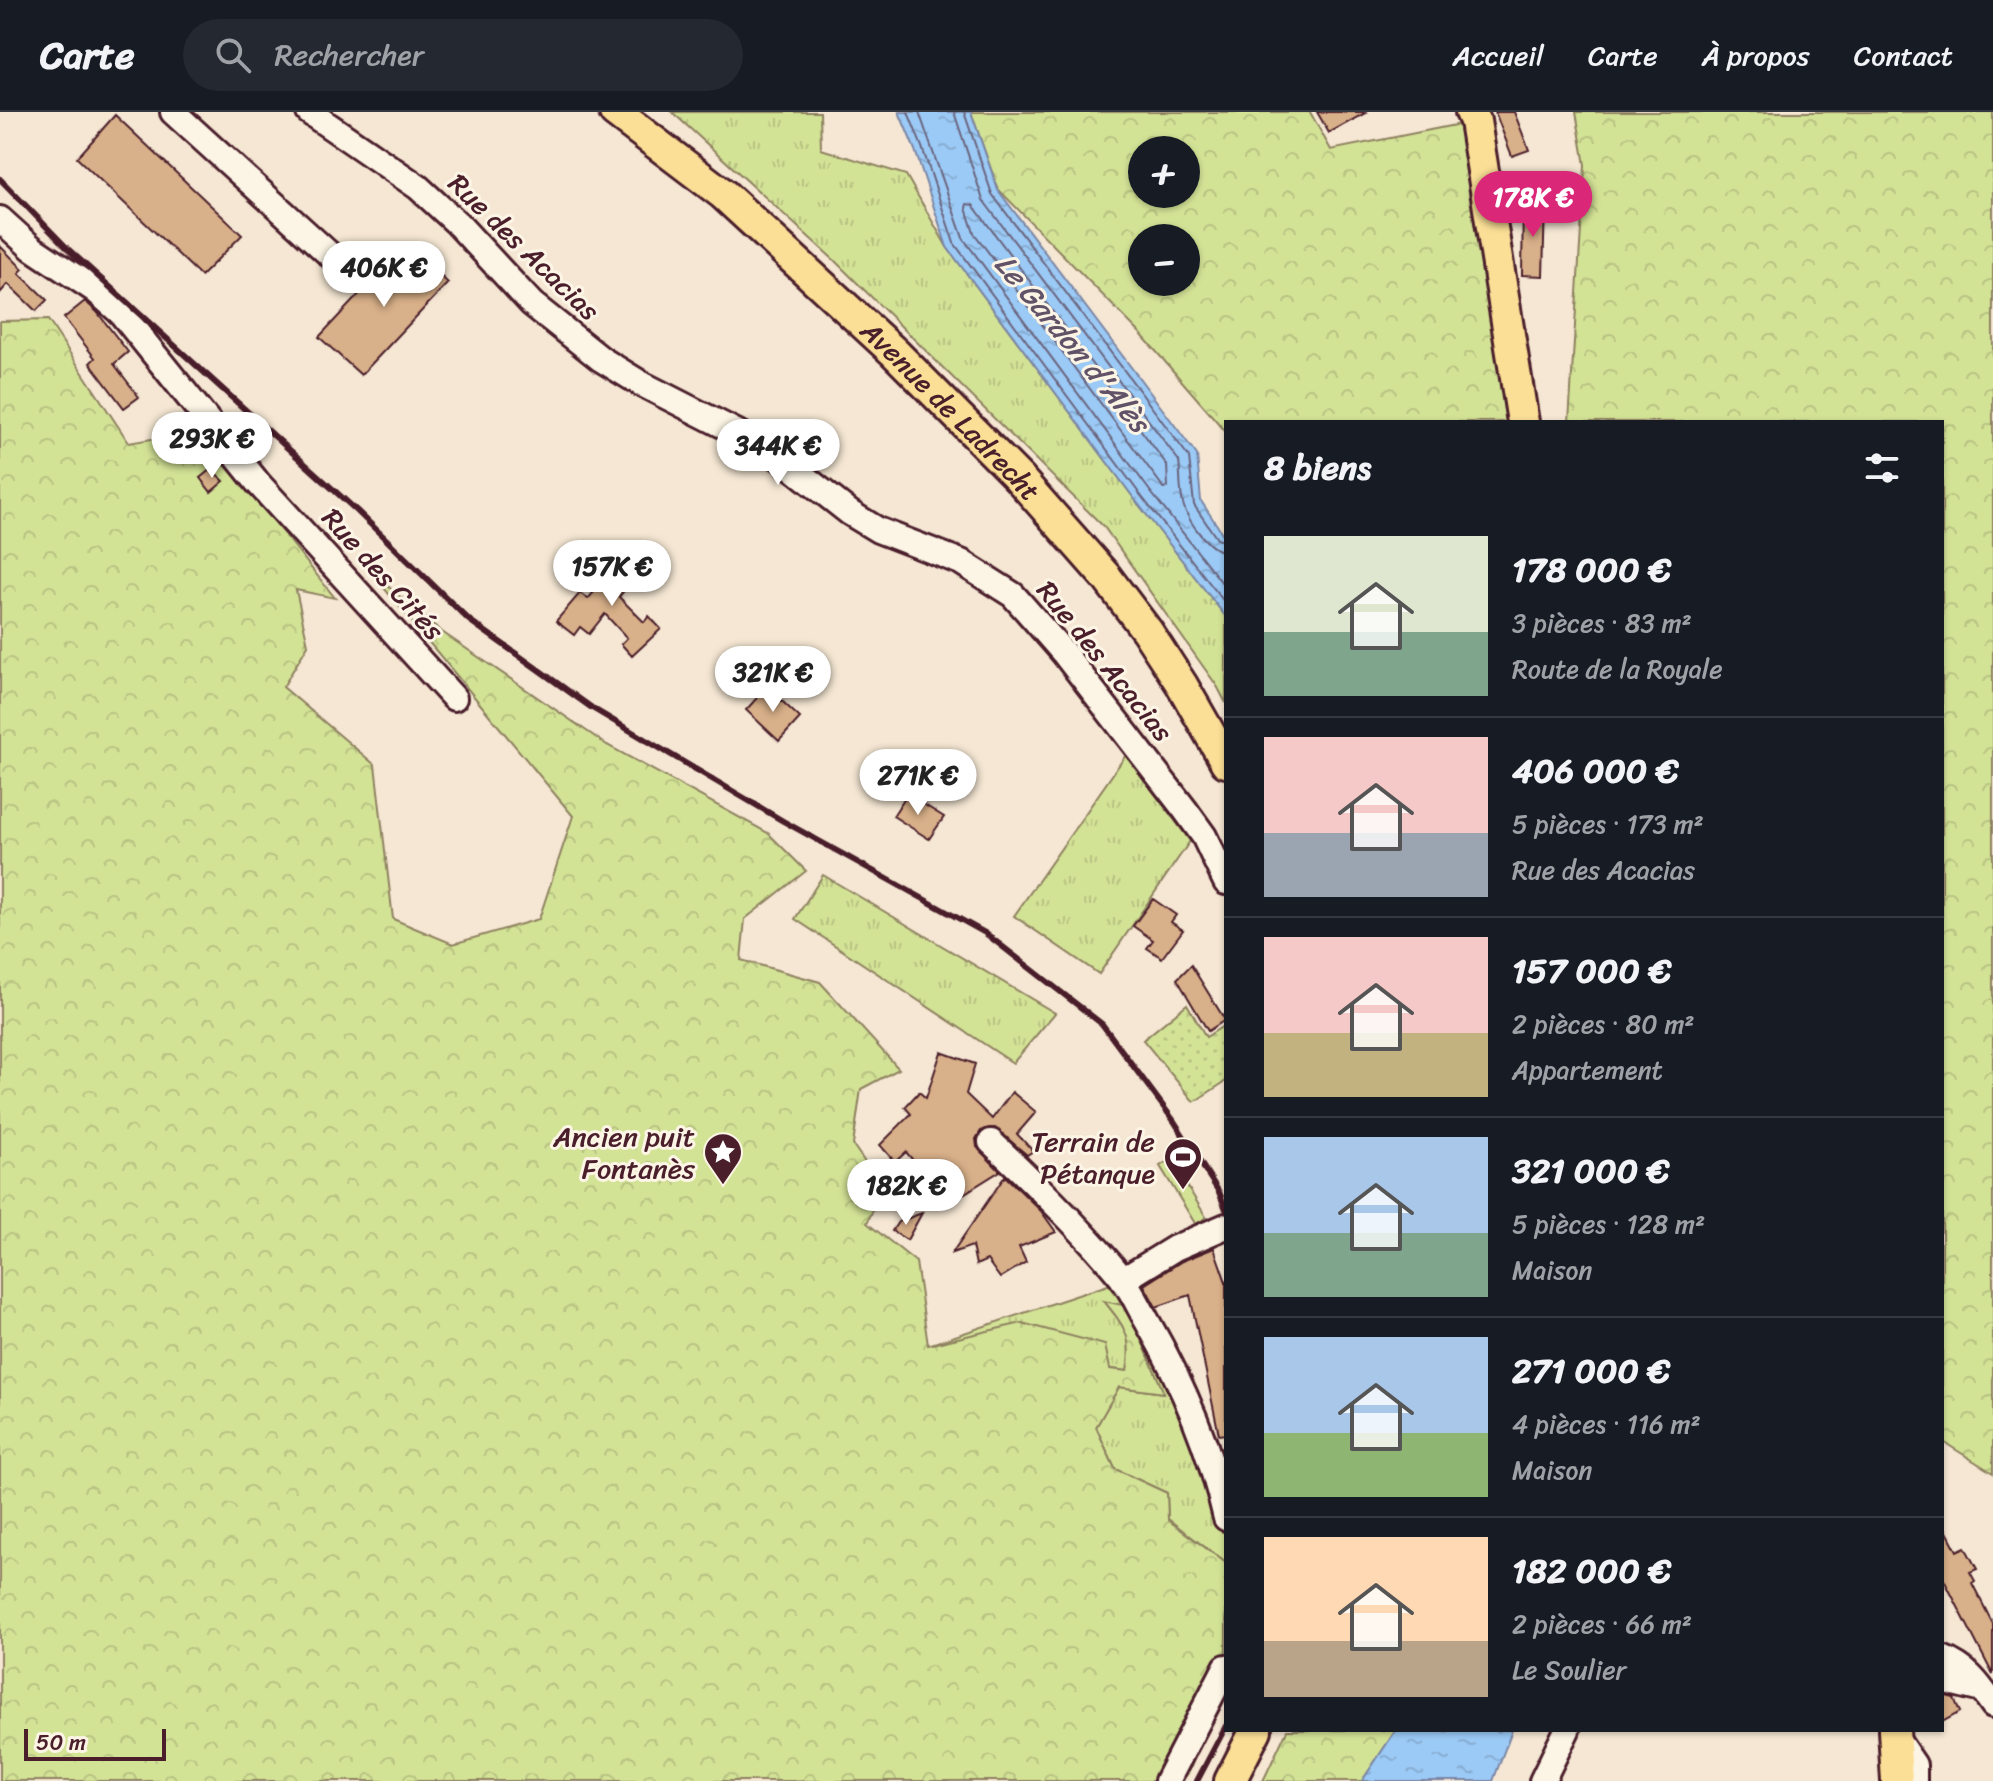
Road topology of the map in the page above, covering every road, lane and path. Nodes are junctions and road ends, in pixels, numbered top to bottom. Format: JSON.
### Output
{"nodes":[{"id":1,"x":173,"y":112,"type":"edge"},
{"id":2,"x":309,"y":112,"type":"edge"},
{"id":3,"x":615,"y":112,"type":"edge"},
{"id":4,"x":1471,"y":112,"type":"edge"},
{"id":5,"x":0,"y":219,"type":"edge"},
{"id":6,"x":350,"y":273,"type":"dead end"},
{"id":7,"x":1522,"y":413,"type":"edge"},
{"id":8,"x":454,"y":698,"type":"dead end"},
{"id":9,"x":1224,"y":758,"type":"edge"},
{"id":10,"x":1224,"y":878,"type":"edge"},
{"id":11,"x":991,"y":1142,"type":"dead end"},
{"id":12,"x":1224,"y":1227,"type":"edge"},
{"id":13,"x":1123,"y":1280,"type":"junction"},
{"id":14,"x":1224,"y":1511,"type":"edge"},
{"id":15,"x":1944,"y":1659,"type":"edge"},
{"id":16,"x":1224,"y":1671,"type":"edge"},
{"id":17,"x":1944,"y":1681,"type":"edge"},
{"id":18,"x":1988,"y":1698,"type":"edge"},
{"id":19,"x":1255,"y":1732,"type":"edge"},
{"id":20,"x":1566,"y":1732,"type":"edge"},
{"id":21,"x":1895,"y":1733,"type":"edge"},
{"id":22,"x":1167,"y":1781,"type":"edge"},
{"id":23,"x":1230,"y":1781,"type":"edge"},
{"id":24,"x":1542,"y":1781,"type":"edge"},
{"id":25,"x":1897,"y":1781,"type":"edge"},
{"id":26,"x":1914,"y":1781,"type":"edge"}],
"edges":[{"from":1,"to":6,"type":"street"},
{"from":2,"to":10,"type":"street","name":"Rue des Acacias"},
{"from":3,"to":9,"type":"main road","name":"Avenue de Ladrecht"},
{"from":4,"to":7,"type":"main road"},
{"from":5,"to":8,"type":"street","name":"Rue des Cités"},
{"from":11,"to":13,"type":"street"},
{"from":12,"to":13,"type":"street"},
{"from":13,"to":14,"type":"street"},
{"from":15,"to":18,"type":"street"},
{"from":16,"to":22,"type":"street"},
{"from":17,"to":18,"type":"street"},
{"from":19,"to":23,"type":"main road"},
{"from":20,"to":24,"type":"street"},
{"from":21,"to":25,"type":"main road"},
{"from":21,"to":26,"type":"street"}]}
